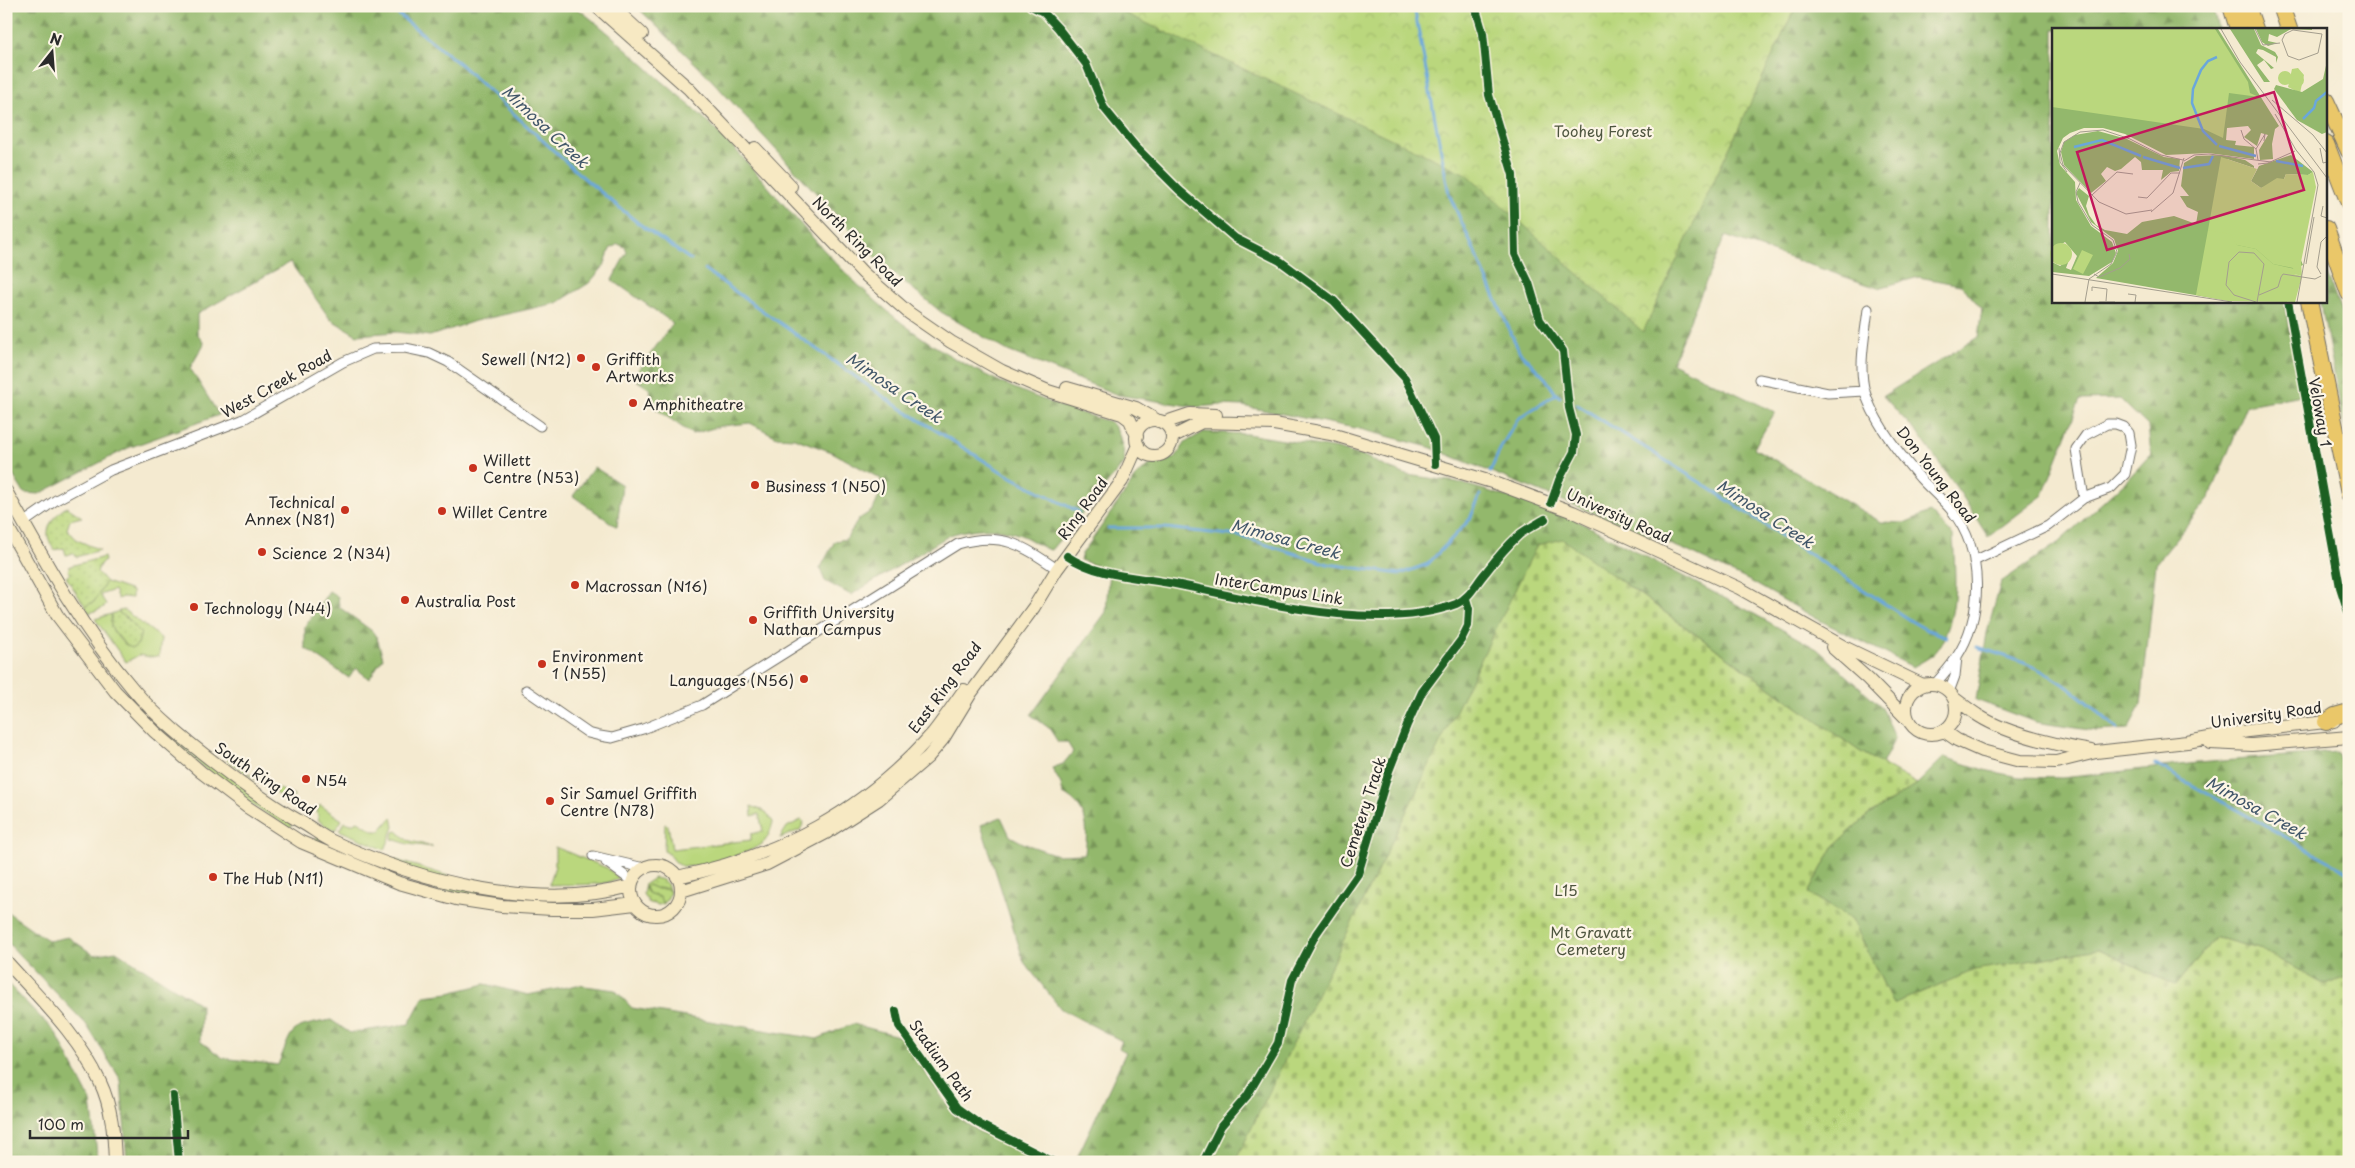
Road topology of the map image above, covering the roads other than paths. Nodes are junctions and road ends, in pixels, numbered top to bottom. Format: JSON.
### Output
{"nodes":[{"id":1,"x":596,"y":6,"type":"edge"},
{"id":2,"x":612,"y":6,"type":"edge"},
{"id":3,"x":2231,"y":6,"type":"edge"},
{"id":4,"x":2247,"y":6,"type":"edge"},
{"id":5,"x":2281,"y":6,"type":"edge"},
{"id":6,"x":2238,"y":28,"type":"edge"},
{"id":7,"x":2255,"y":28,"type":"edge"},
{"id":8,"x":2290,"y":28,"type":"edge"},
{"id":9,"x":2328,"y":105,"type":"edge"},
{"id":10,"x":2328,"y":149,"type":"edge"},
{"id":11,"x":2349,"y":151,"type":"edge"},
{"id":12,"x":2349,"y":203,"type":"edge"},
{"id":13,"x":2328,"y":235,"type":"edge"},
{"id":14,"x":2349,"y":293,"type":"edge"},
{"id":15,"x":2309,"y":302,"type":"edge"},
{"id":16,"x":1868,"y":309,"type":"dead end"},
{"id":17,"x":1759,"y":379,"type":"dead end"},
{"id":18,"x":1865,"y":391,"type":"junction"},
{"id":19,"x":1160,"y":422,"type":"junction"},
{"id":20,"x":1270,"y":424,"type":"junction"},
{"id":21,"x":540,"y":426,"type":"dead end"},
{"id":22,"x":1172,"y":437,"type":"junction"},
{"id":23,"x":1137,"y":440,"type":"junction"},
{"id":24,"x":1153,"y":456,"type":"junction"},
{"id":25,"x":1122,"y":481,"type":"junction"},
{"id":26,"x":6,"y":490,"type":"edge"},
{"id":27,"x":2349,"y":494,"type":"edge"},
{"id":28,"x":2084,"y":498,"type":"junction"},
{"id":29,"x":23,"y":523,"type":"junction"},
{"id":30,"x":6,"y":524,"type":"edge"},
{"id":31,"x":1974,"y":561,"type":"junction"},
{"id":32,"x":1057,"y":569,"type":"junction"},
{"id":33,"x":1047,"y":588,"type":"joint"},
{"id":34,"x":1809,"y":628,"type":"junction"},
{"id":35,"x":1957,"y":657,"type":"junction"},
{"id":36,"x":1929,"y":685,"type":"junction"},
{"id":37,"x":526,"y":690,"type":"dead end"},
{"id":38,"x":1952,"y":695,"type":"junction"},
{"id":39,"x":2349,"y":712,"type":"edge"},
{"id":40,"x":2349,"y":719,"type":"edge"},
{"id":41,"x":1908,"y":720,"type":"junction"},
{"id":42,"x":2326,"y":722,"type":"junction"},
{"id":43,"x":1944,"y":731,"type":"junction"},
{"id":44,"x":2349,"y":738,"type":"edge"},
{"id":45,"x":2187,"y":742,"type":"junction"},
{"id":46,"x":2096,"y":752,"type":"junction"},
{"id":47,"x":644,"y":868,"type":"junction"},
{"id":48,"x":677,"y":877,"type":"junction"},
{"id":49,"x":631,"y":883,"type":"junction"},
{"id":50,"x":681,"y":891,"type":"junction"},
{"id":51,"x":635,"y":904,"type":"junction"},
{"id":52,"x":6,"y":961,"type":"edge"},
{"id":53,"x":115,"y":1162,"type":"edge"}],
"edges":[{"from":1,"to":23,"type":"street","name":"North Ring Road"},
{"from":2,"to":19,"type":"street","name":"North Ring Road"},
{"from":3,"to":6,"type":"highway"},
{"from":4,"to":7,"type":"highway"},
{"from":5,"to":8,"type":"highway"},
{"from":9,"to":11,"type":"highway"},
{"from":10,"to":12,"type":"highway"},
{"from":13,"to":14,"type":"highway"},
{"from":15,"to":27,"type":"highway"},
{"from":16,"to":18,"type":"street","name":"Don Young Road"},
{"from":17,"to":18,"type":"street"},
{"from":18,"to":31,"type":"street","name":"Don Young Road"},
{"from":19,"to":20,"type":"street"},
{"from":19,"to":22,"type":"street"},
{"from":19,"to":23,"type":"street"},
{"from":20,"to":22,"type":"street","name":"University Road"},
{"from":20,"to":34,"type":"street","name":"University Road"},
{"from":21,"to":29,"type":"street","name":"West Creek Road"},
{"from":22,"to":24,"type":"street"},
{"from":23,"to":24,"type":"street"},
{"from":23,"to":25,"type":"street","name":"Ring Road"},
{"from":24,"to":25,"type":"street"},
{"from":25,"to":32,"type":"street","name":"Ring Road"},
{"from":26,"to":29,"type":"street","name":"South Ring Road"},
{"from":28,"to":28,"type":"street"},
{"from":28,"to":31,"type":"street"},
{"from":29,"to":49,"type":"street","name":"South Ring Road"},
{"from":30,"to":51,"type":"street","name":"South Ring Road"},
{"from":31,"to":35,"type":"street","name":"Don Young Road"},
{"from":32,"to":33,"type":"street","name":"Ring Road"},
{"from":32,"to":37,"type":"street"},
{"from":32,"to":48,"type":"street","name":"East Ring Road"},
{"from":33,"to":50,"type":"street","name":"East Ring Road"},
{"from":34,"to":36,"type":"street","name":"University Road"},
{"from":34,"to":41,"type":"street","name":"University Road"},
{"from":35,"to":36,"type":"street","name":"Don Young Road"},
{"from":35,"to":38,"type":"street","name":"Don Young Road"},
{"from":36,"to":38,"type":"street"},
{"from":36,"to":41,"type":"street"},
{"from":38,"to":43,"type":"street"},
{"from":38,"to":46,"type":"street","name":"University Road"},
{"from":39,"to":42,"type":"highway"},
{"from":40,"to":42,"type":"street","name":"University Road"},
{"from":41,"to":43,"type":"street"},
{"from":42,"to":45,"type":"street","name":"University Road"},
{"from":43,"to":46,"type":"street","name":"University Road"},
{"from":44,"to":45,"type":"street","name":"University Road"},
{"from":45,"to":46,"type":"street","name":"University Road"},
{"from":47,"to":48,"type":"street"},
{"from":47,"to":49,"type":"street"},
{"from":47,"to":49,"type":"street"},
{"from":48,"to":50,"type":"street"},
{"from":49,"to":51,"type":"street"},
{"from":50,"to":51,"type":"street"},
{"from":52,"to":53,"type":"street"}]}
